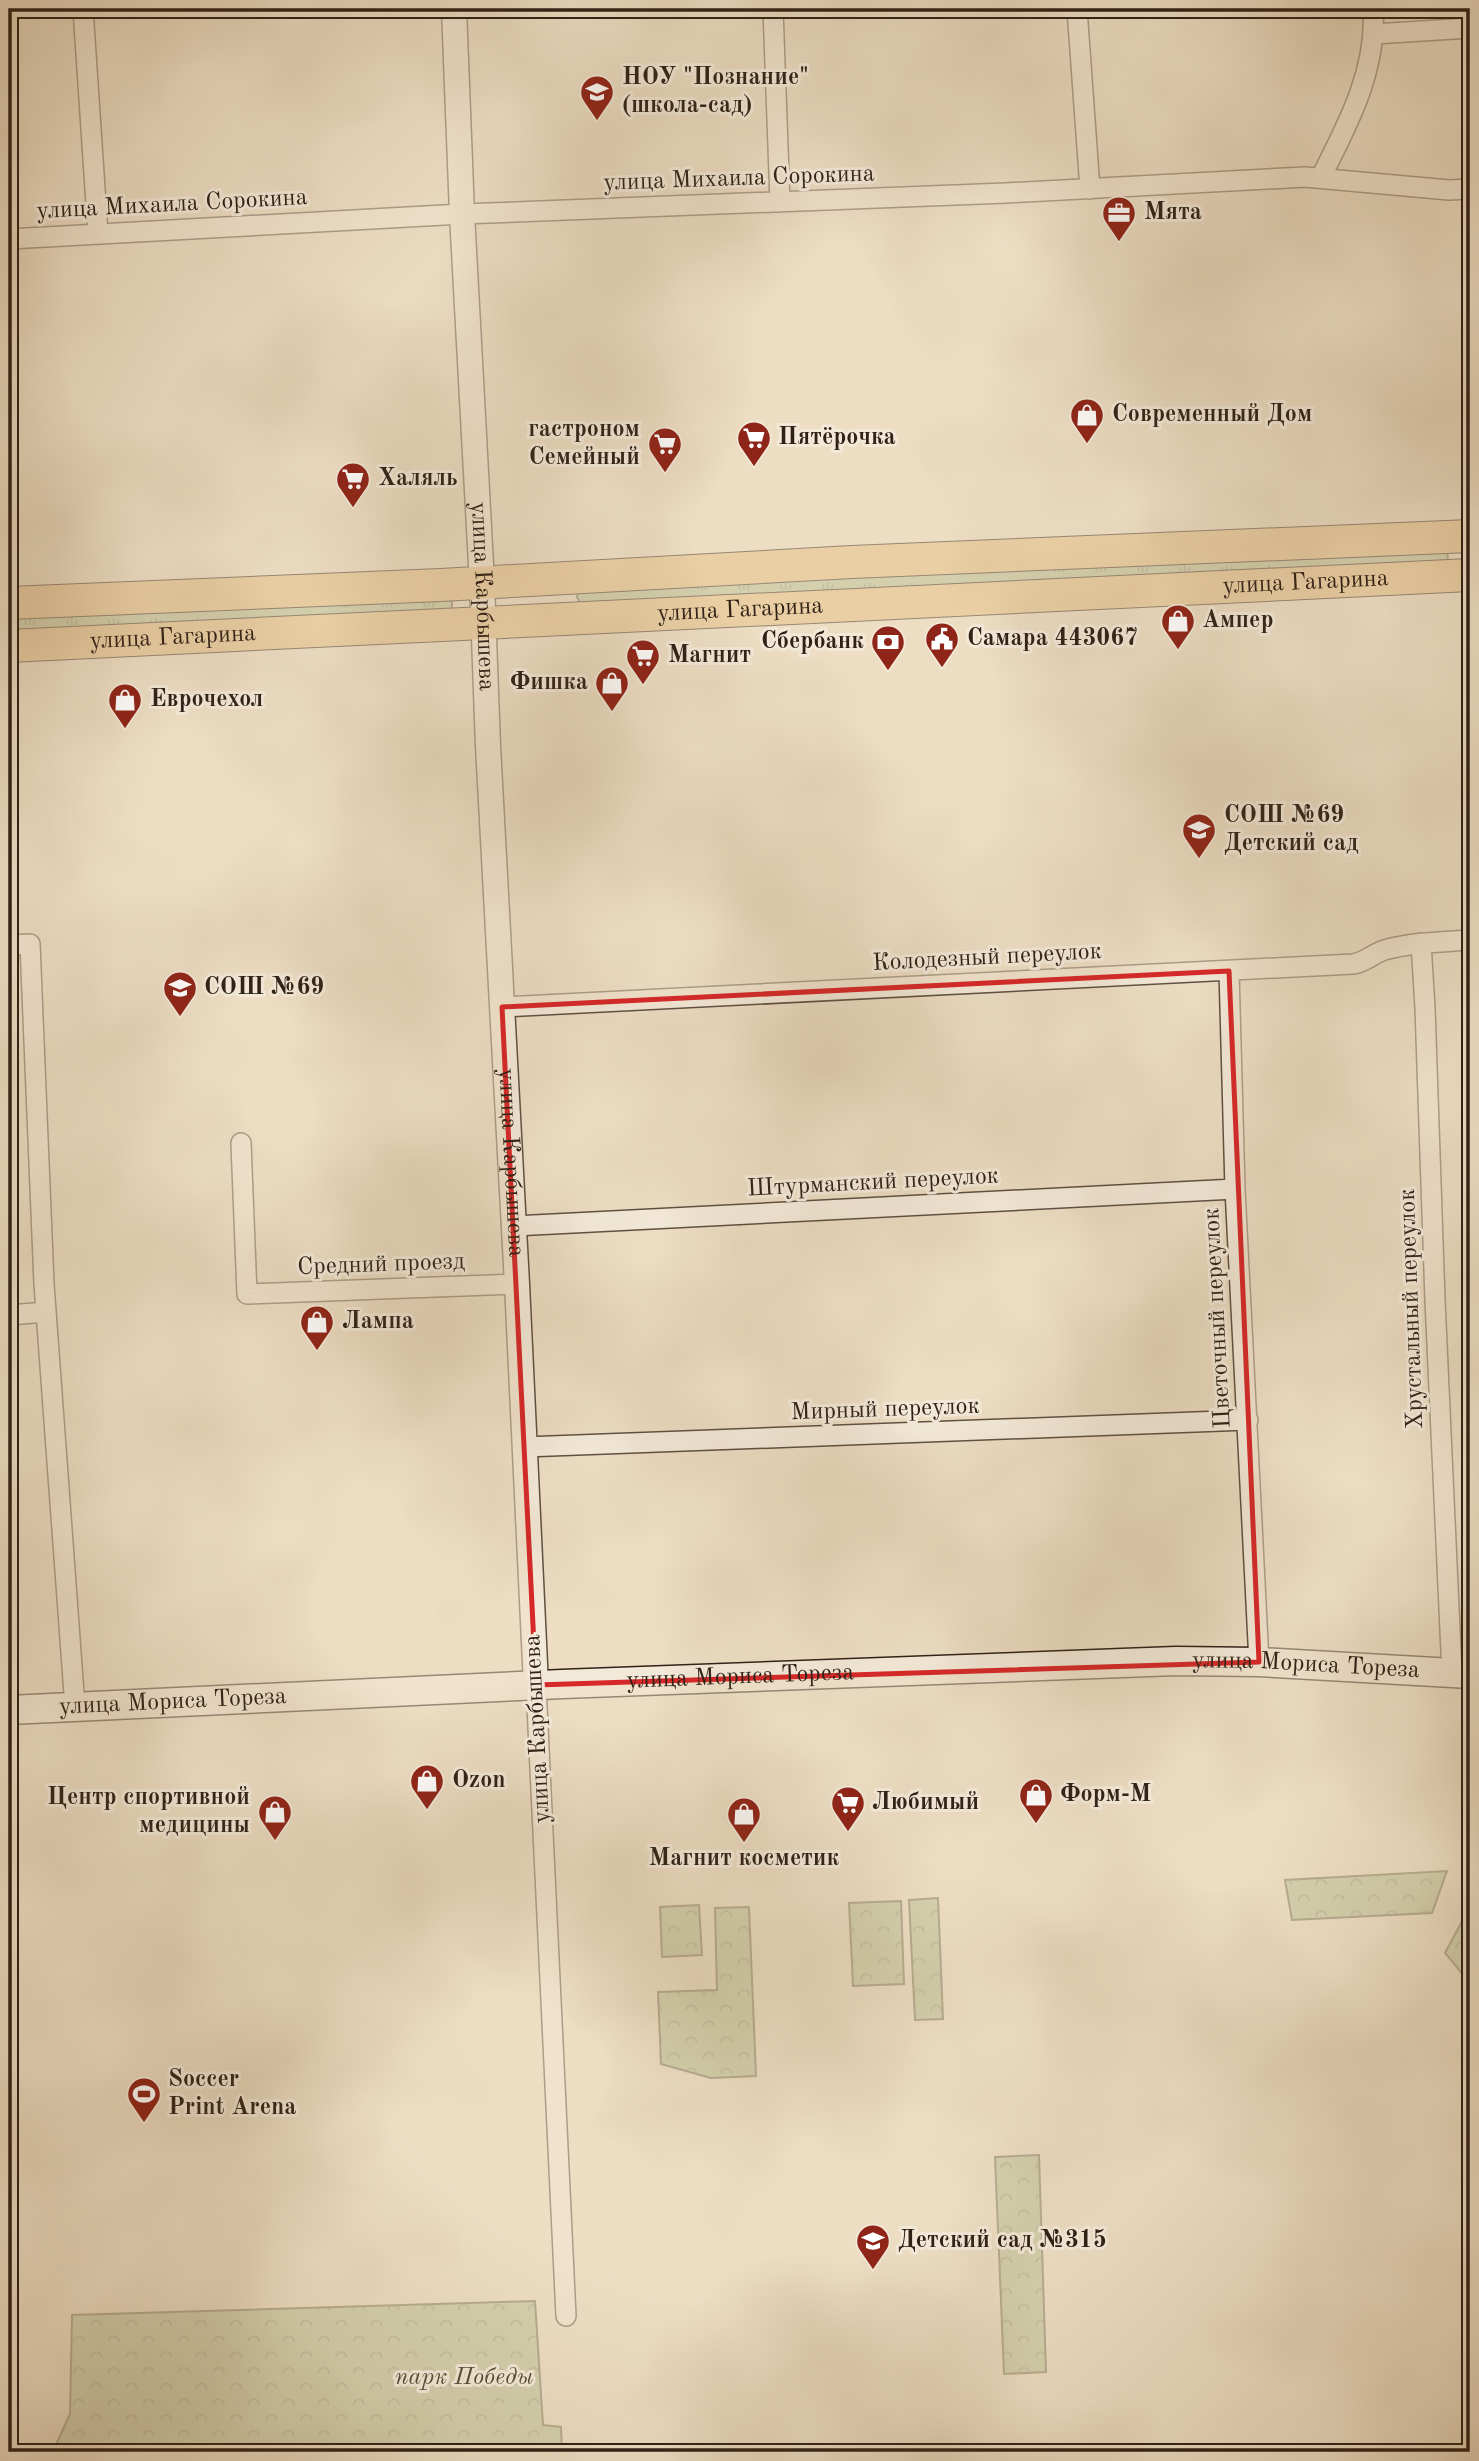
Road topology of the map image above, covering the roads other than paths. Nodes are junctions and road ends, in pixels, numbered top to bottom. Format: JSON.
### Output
{"nodes":[{"id":1,"x":83,"y":9,"type":"edge"},
{"id":2,"x":454,"y":9,"type":"edge"},
{"id":3,"x":773,"y":9,"type":"edge"},
{"id":4,"x":1077,"y":9,"type":"edge"},
{"id":5,"x":1373,"y":9,"type":"edge"},
{"id":6,"x":1470,"y":29,"type":"edge"},
{"id":7,"x":1374,"y":34,"type":"junction"},
{"id":8,"x":1321,"y":177,"type":"junction"},
{"id":9,"x":1090,"y":189,"type":"junction"},
{"id":10,"x":1470,"y":189,"type":"edge"},
{"id":11,"x":780,"y":202,"type":"junction"},
{"id":12,"x":462,"y":214,"type":"junction"},
{"id":13,"x":98,"y":234,"type":"junction"},
{"id":14,"x":9,"y":239,"type":"edge"},
{"id":15,"x":1470,"y":536,"type":"edge"},
{"id":16,"x":1470,"y":575,"type":"edge"},
{"id":17,"x":565,"y":578,"type":"junction"},
{"id":18,"x":482,"y":583,"type":"junction"},
{"id":19,"x":9,"y":603,"type":"edge"},
{"id":20,"x":567,"y":618,"type":"junction"},
{"id":21,"x":484,"y":623,"type":"junction"},
{"id":22,"x":9,"y":646,"type":"edge"},
{"id":23,"x":1470,"y":940,"type":"edge"},
{"id":24,"x":1421,"y":943,"type":"junction"},
{"id":25,"x":9,"y":945,"type":"edge"},
{"id":26,"x":1230,"y":971,"type":"junction"},
{"id":27,"x":502,"y":1007,"type":"junction"},
{"id":28,"x":241,"y":1143,"type":"dead end"},
{"id":29,"x":1235,"y":1189,"type":"junction"},
{"id":30,"x":514,"y":1226,"type":"junction"},
{"id":31,"x":517,"y":1284,"type":"junction"},
{"id":32,"x":46,"y":1312,"type":"junction"},
{"id":33,"x":9,"y":1315,"type":"edge"},
{"id":34,"x":1248,"y":1420,"type":"junction"},
{"id":35,"x":524,"y":1447,"type":"junction"},
{"id":36,"x":1259,"y":1662,"type":"junction"},
{"id":37,"x":1461,"y":1674,"type":"edge"},
{"id":38,"x":536,"y":1685,"type":"junction"},
{"id":39,"x":75,"y":1707,"type":"junction"},
{"id":40,"x":9,"y":1710,"type":"edge"},
{"id":41,"x":566,"y":2316,"type":"dead end"}],
"edges":[{"from":1,"to":13,"type":"street"},
{"from":2,"to":12,"type":"street","name":"улица Карбышева"},
{"from":3,"to":11,"type":"street"},
{"from":4,"to":9,"type":"street"},
{"from":5,"to":7,"type":"street"},
{"from":6,"to":7,"type":"street"},
{"from":7,"to":8,"type":"street"},
{"from":8,"to":9,"type":"street","name":"улица Михаила Сорокина"},
{"from":8,"to":10,"type":"street","name":"улица Михаила Сорокина"},
{"from":9,"to":11,"type":"street","name":"улица Михаила Сорокина"},
{"from":11,"to":12,"type":"street","name":"улица Михаила Сорокина"},
{"from":12,"to":13,"type":"street","name":"улица Михаила Сорокина"},
{"from":12,"to":18,"type":"street","name":"улица Карбышева"},
{"from":13,"to":14,"type":"street","name":"улица Михаила Сорокина"},
{"from":15,"to":17,"type":"main road","name":"улица Гагарина"},
{"from":16,"to":20,"type":"main road","name":"улица Гагарина"},
{"from":17,"to":18,"type":"main road","name":"улица Гагарина"},
{"from":17,"to":20,"type":"main road"},
{"from":18,"to":19,"type":"main road","name":"улица Гагарина"},
{"from":18,"to":21,"type":"street","name":"улица Карбышева"},
{"from":20,"to":21,"type":"main road","name":"улица Гагарина"},
{"from":21,"to":22,"type":"main road","name":"улица Гагарина"},
{"from":21,"to":27,"type":"street","name":"улица Карбышева"},
{"from":23,"to":24,"type":"street","name":"Колодезный переулок"},
{"from":24,"to":26,"type":"street","name":"Колодезный переулок"},
{"from":24,"to":37,"type":"street","name":"Хрустальный переулок"},
{"from":25,"to":32,"type":"street"},
{"from":26,"to":27,"type":"street","name":"Колодезный переулок"},
{"from":26,"to":29,"type":"street","name":"Цветочный переулок"},
{"from":27,"to":30,"type":"street","name":"улица Карбышева"},
{"from":28,"to":31,"type":"street","name":"Средний проезд"},
{"from":29,"to":30,"type":"street","name":"Штурманский переулок"},
{"from":29,"to":34,"type":"street","name":"Цветочный переулок"},
{"from":30,"to":31,"type":"street","name":"улица Карбышева"},
{"from":31,"to":35,"type":"street","name":"улица Карбышева"},
{"from":32,"to":33,"type":"street"},
{"from":32,"to":39,"type":"street"},
{"from":34,"to":35,"type":"street","name":"Мирный переулок"},
{"from":34,"to":36,"type":"street","name":"Цветочный переулок"},
{"from":35,"to":38,"type":"street","name":"улица Карбышева"},
{"from":36,"to":37,"type":"main road","name":"улица Мориса Тореза"},
{"from":36,"to":38,"type":"main road","name":"улица Мориса Тореза"},
{"from":38,"to":39,"type":"main road","name":"улица Мориса Тореза"},
{"from":38,"to":41,"type":"street","name":"улица Карбышева"},
{"from":39,"to":40,"type":"main road","name":"улица Мориса Тореза"}]}
